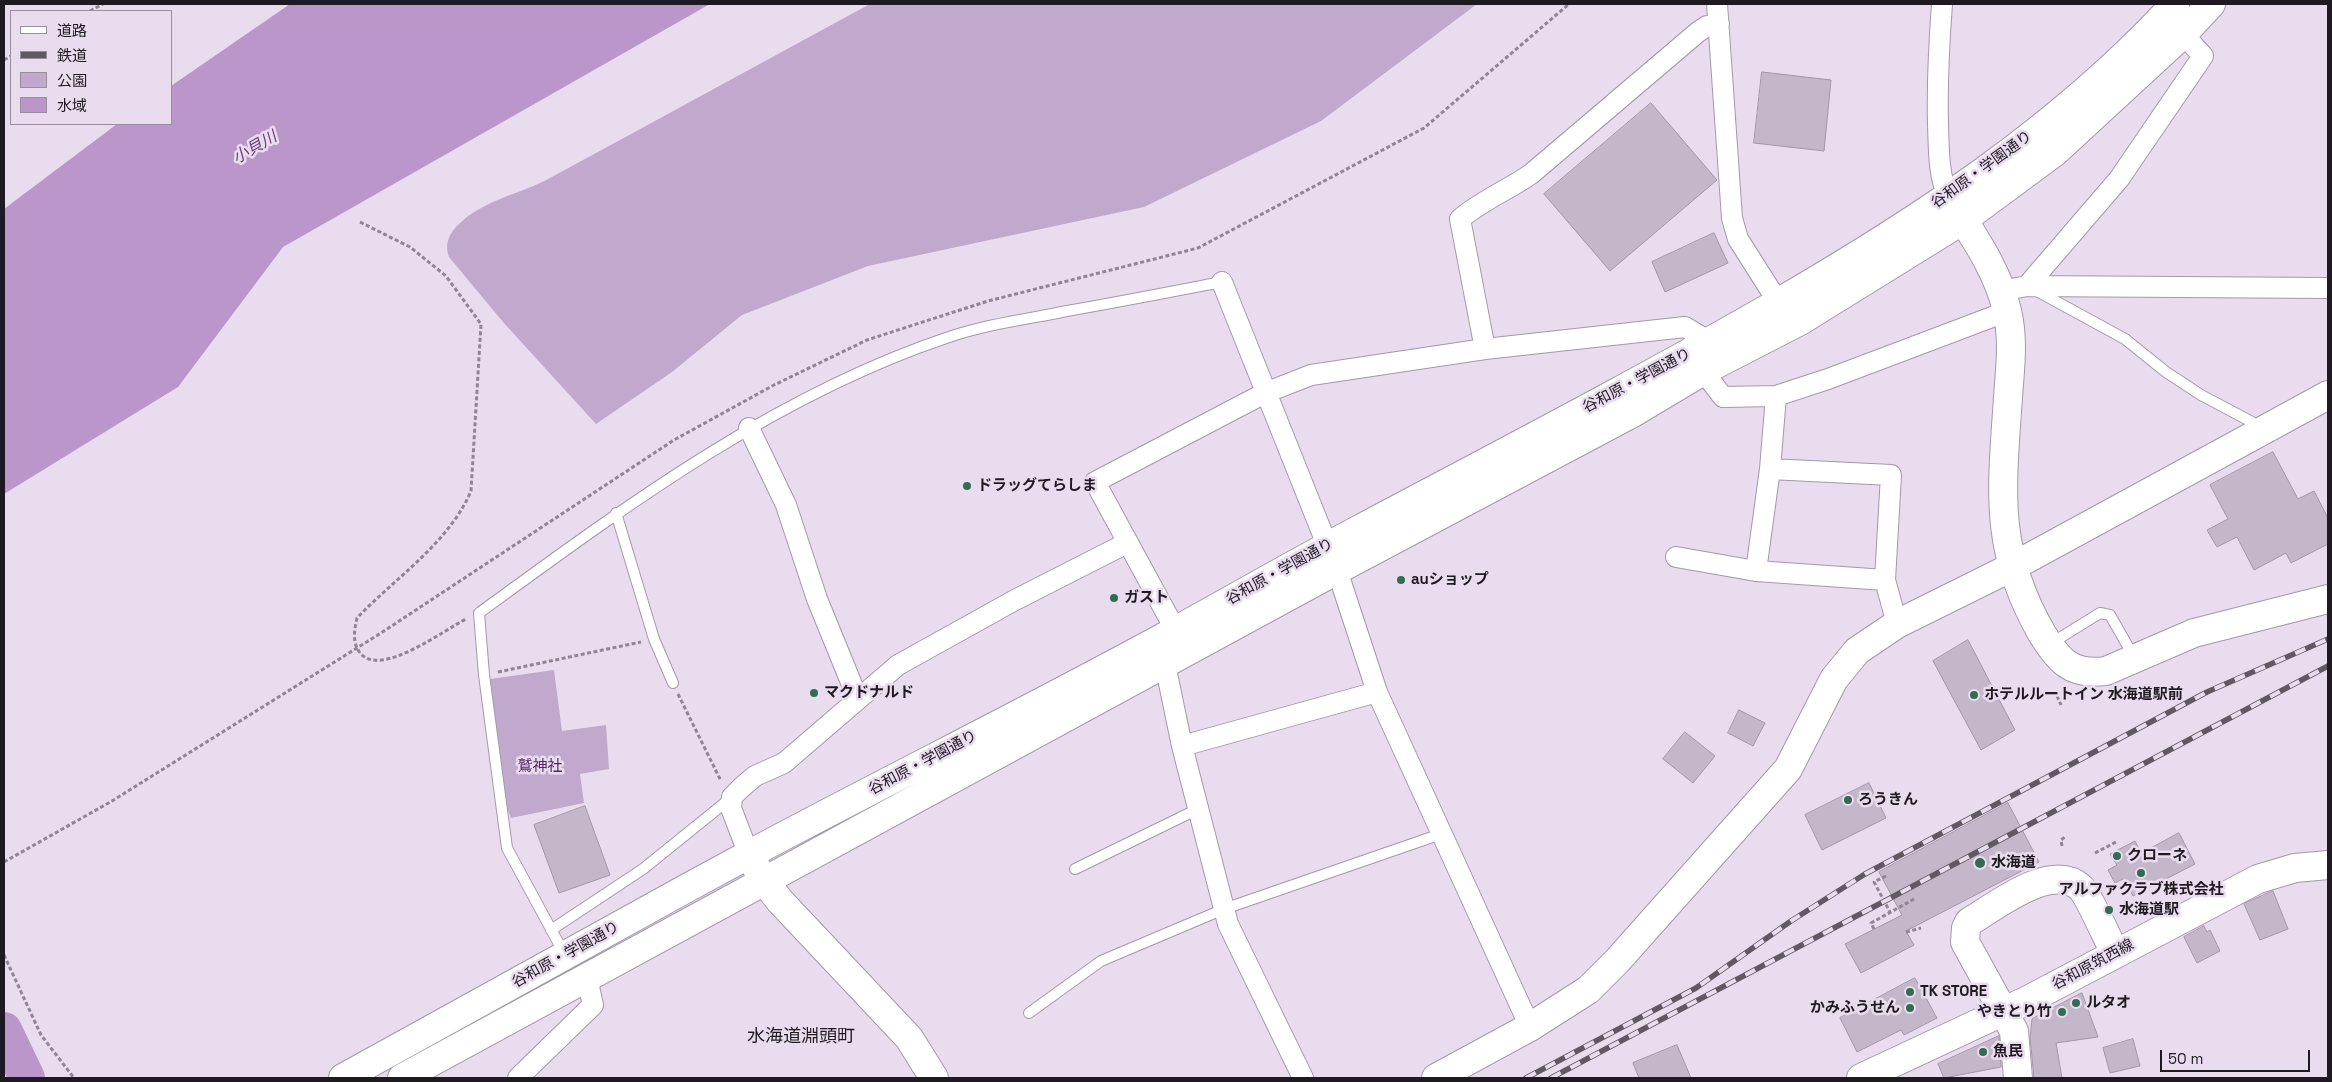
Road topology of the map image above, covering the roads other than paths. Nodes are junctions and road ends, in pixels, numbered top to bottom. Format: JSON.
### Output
{"nodes":[{"id":1,"x":1717,"y":4,"type":"edge"},
{"id":2,"x":1942,"y":4,"type":"edge"},
{"id":3,"x":2175,"y":4,"type":"edge"},
{"id":4,"x":2211,"y":4,"type":"edge"},
{"id":5,"x":1719,"y":24,"type":"junction"},
{"id":6,"x":2183,"y":34,"type":"junction"},
{"id":7,"x":1948,"y":197,"type":"junction"},
{"id":8,"x":1963,"y":220,"type":"junction"},
{"id":9,"x":1222,"y":282,"type":"joint"},
{"id":10,"x":2328,"y":288,"type":"edge"},
{"id":11,"x":2012,"y":296,"type":"junction"},
{"id":12,"x":1778,"y":302,"type":"junction"},
{"id":13,"x":1710,"y":342,"type":"junction"},
{"id":14,"x":1485,"y":349,"type":"junction"},
{"id":15,"x":1703,"y":372,"type":"junction"},
{"id":16,"x":1265,"y":393,"type":"junction"},
{"id":17,"x":2328,"y":395,"type":"edge"},
{"id":18,"x":1776,"y":396,"type":"junction"},
{"id":19,"x":749,"y":428,"type":"junction"},
{"id":20,"x":2261,"y":432,"type":"junction"},
{"id":21,"x":1770,"y":469,"type":"junction"},
{"id":22,"x":616,"y":513,"type":"junction"},
{"id":23,"x":1127,"y":543,"type":"junction"},
{"id":24,"x":1676,"y":557,"type":"dead end"},
{"id":25,"x":1332,"y":558,"type":"junction"},
{"id":26,"x":2012,"y":567,"type":"junction"},
{"id":27,"x":1756,"y":572,"type":"junction"},
{"id":28,"x":1885,"y":580,"type":"junction"},
{"id":29,"x":2328,"y":599,"type":"edge"},
{"id":30,"x":1897,"y":624,"type":"junction"},
{"id":31,"x":1176,"y":631,"type":"junction"},
{"id":32,"x":2049,"y":644,"type":"junction"},
{"id":33,"x":2135,"y":658,"type":"junction"},
{"id":34,"x":1165,"y":664,"type":"junction"},
{"id":35,"x":673,"y":682,"type":"road end"},
{"id":36,"x":1377,"y":692,"type":"junction"},
{"id":37,"x":857,"y":697,"type":"junction"},
{"id":38,"x":1182,"y":746,"type":"junction"},
{"id":39,"x":727,"y":790,"type":"junction"},
{"id":40,"x":1198,"y":809,"type":"junction"},
{"id":41,"x":1441,"y":834,"type":"junction"},
{"id":42,"x":749,"y":855,"type":"junction"},
{"id":43,"x":2328,"y":865,"type":"edge"},
{"id":44,"x":1075,"y":869,"type":"dead end"},
{"id":45,"x":765,"y":882,"type":"junction"},
{"id":46,"x":1224,"y":909,"type":"junction"},
{"id":47,"x":550,"y":930,"type":"junction"},
{"id":48,"x":2115,"y":953,"type":"junction"},
{"id":49,"x":566,"y":955,"type":"junction"},
{"id":50,"x":587,"y":978,"type":"junction"},
{"id":51,"x":2003,"y":1012,"type":"junction"},
{"id":52,"x":1029,"y":1013,"type":"dead end"},
{"id":53,"x":1530,"y":1028,"type":"junction"},
{"id":54,"x":343,"y":1078,"type":"edge"},
{"id":55,"x":402,"y":1078,"type":"edge"},
{"id":56,"x":518,"y":1078,"type":"edge"},
{"id":57,"x":934,"y":1078,"type":"edge"},
{"id":58,"x":1302,"y":1078,"type":"edge"},
{"id":59,"x":1436,"y":1078,"type":"edge"},
{"id":60,"x":1861,"y":1078,"type":"edge"},
{"id":61,"x":2018,"y":1078,"type":"edge"}],
"edges":[{"from":1,"to":5,"type":"street"},
{"from":2,"to":7,"type":"street"},
{"from":3,"to":7,"type":"main road","name":"谷和原・学園通り"},
{"from":4,"to":6,"type":"main road","name":"谷和原・学園通り"},
{"from":5,"to":12,"type":"street"},
{"from":5,"to":14,"type":"street"},
{"from":6,"to":8,"type":"main road","name":"谷和原・学園通り"},
{"from":6,"to":11,"type":"street"},
{"from":7,"to":8,"type":"main road"},
{"from":7,"to":12,"type":"main road","name":"谷和原・学園通り"},
{"from":8,"to":11,"type":"main road"},
{"from":8,"to":15,"type":"main road","name":"谷和原・学園通り"},
{"from":9,"to":16,"type":"street"},
{"from":9,"to":19,"type":"lane"},
{"from":10,"to":11,"type":"street"},
{"from":11,"to":18,"type":"street"},
{"from":11,"to":20,"type":"lane"},
{"from":11,"to":26,"type":"main road"},
{"from":12,"to":13,"type":"main road","name":"谷和原・学園通り"},
{"from":13,"to":14,"type":"street"},
{"from":13,"to":25,"type":"main road","name":"谷和原・学園通り"},
{"from":14,"to":16,"type":"street"},
{"from":15,"to":18,"type":"street"},
{"from":15,"to":25,"type":"main road","name":"谷和原・学園通り"},
{"from":16,"to":23,"type":"street"},
{"from":16,"to":25,"type":"street"},
{"from":17,"to":20,"type":"main road"},
{"from":18,"to":21,"type":"street"},
{"from":19,"to":22,"type":"lane"},
{"from":19,"to":37,"type":"street"},
{"from":20,"to":26,"type":"main road"},
{"from":21,"to":27,"type":"street"},
{"from":21,"to":28,"type":"street"},
{"from":22,"to":35,"type":"lane"},
{"from":22,"to":47,"type":"lane"},
{"from":23,"to":31,"type":"street"},
{"from":23,"to":37,"type":"street"},
{"from":24,"to":27,"type":"street"},
{"from":25,"to":31,"type":"main road","name":"谷和原・学園通り"},
{"from":25,"to":34,"type":"main road","name":"谷和原・学園通り"},
{"from":25,"to":36,"type":"street"},
{"from":26,"to":30,"type":"main road"},
{"from":26,"to":32,"type":"main road"},
{"from":27,"to":28,"type":"street"},
{"from":28,"to":30,"type":"street"},
{"from":29,"to":33,"type":"main road"},
{"from":30,"to":53,"type":"main road"},
{"from":31,"to":42,"type":"main road","name":"谷和原・学園通り"},
{"from":32,"to":33,"type":"main road"},
{"from":32,"to":33,"type":"lane"},
{"from":34,"to":38,"type":"street"},
{"from":34,"to":45,"type":"main road","name":"谷和原・学園通り"},
{"from":36,"to":38,"type":"street"},
{"from":36,"to":41,"type":"street"},
{"from":37,"to":39,"type":"street"},
{"from":38,"to":40,"type":"street"},
{"from":39,"to":42,"type":"street"},
{"from":39,"to":47,"type":"lane"},
{"from":40,"to":44,"type":"lane"},
{"from":40,"to":46,"type":"street"},
{"from":41,"to":46,"type":"lane"},
{"from":41,"to":53,"type":"street"},
{"from":42,"to":45,"type":"main road"},
{"from":42,"to":49,"type":"main road","name":"谷和原・学園通り"},
{"from":43,"to":48,"type":"main road","name":"谷和原筑西線"},
{"from":45,"to":50,"type":"main road","name":"谷和原・学園通り"},
{"from":45,"to":57,"type":"main road"},
{"from":46,"to":52,"type":"lane"},
{"from":46,"to":58,"type":"street"},
{"from":47,"to":49,"type":"lane"},
{"from":48,"to":51,"type":"main road","name":"谷和原筑西線"},
{"from":48,"to":51,"type":"main road"},
{"from":49,"to":54,"type":"main road","name":"谷和原・学園通り"},
{"from":50,"to":55,"type":"main road","name":"谷和原・学園通り"},
{"from":50,"to":56,"type":"street"},
{"from":51,"to":60,"type":"main road","name":"谷和原筑西線"},
{"from":51,"to":61,"type":"main road"},
{"from":53,"to":59,"type":"main road"}]}
